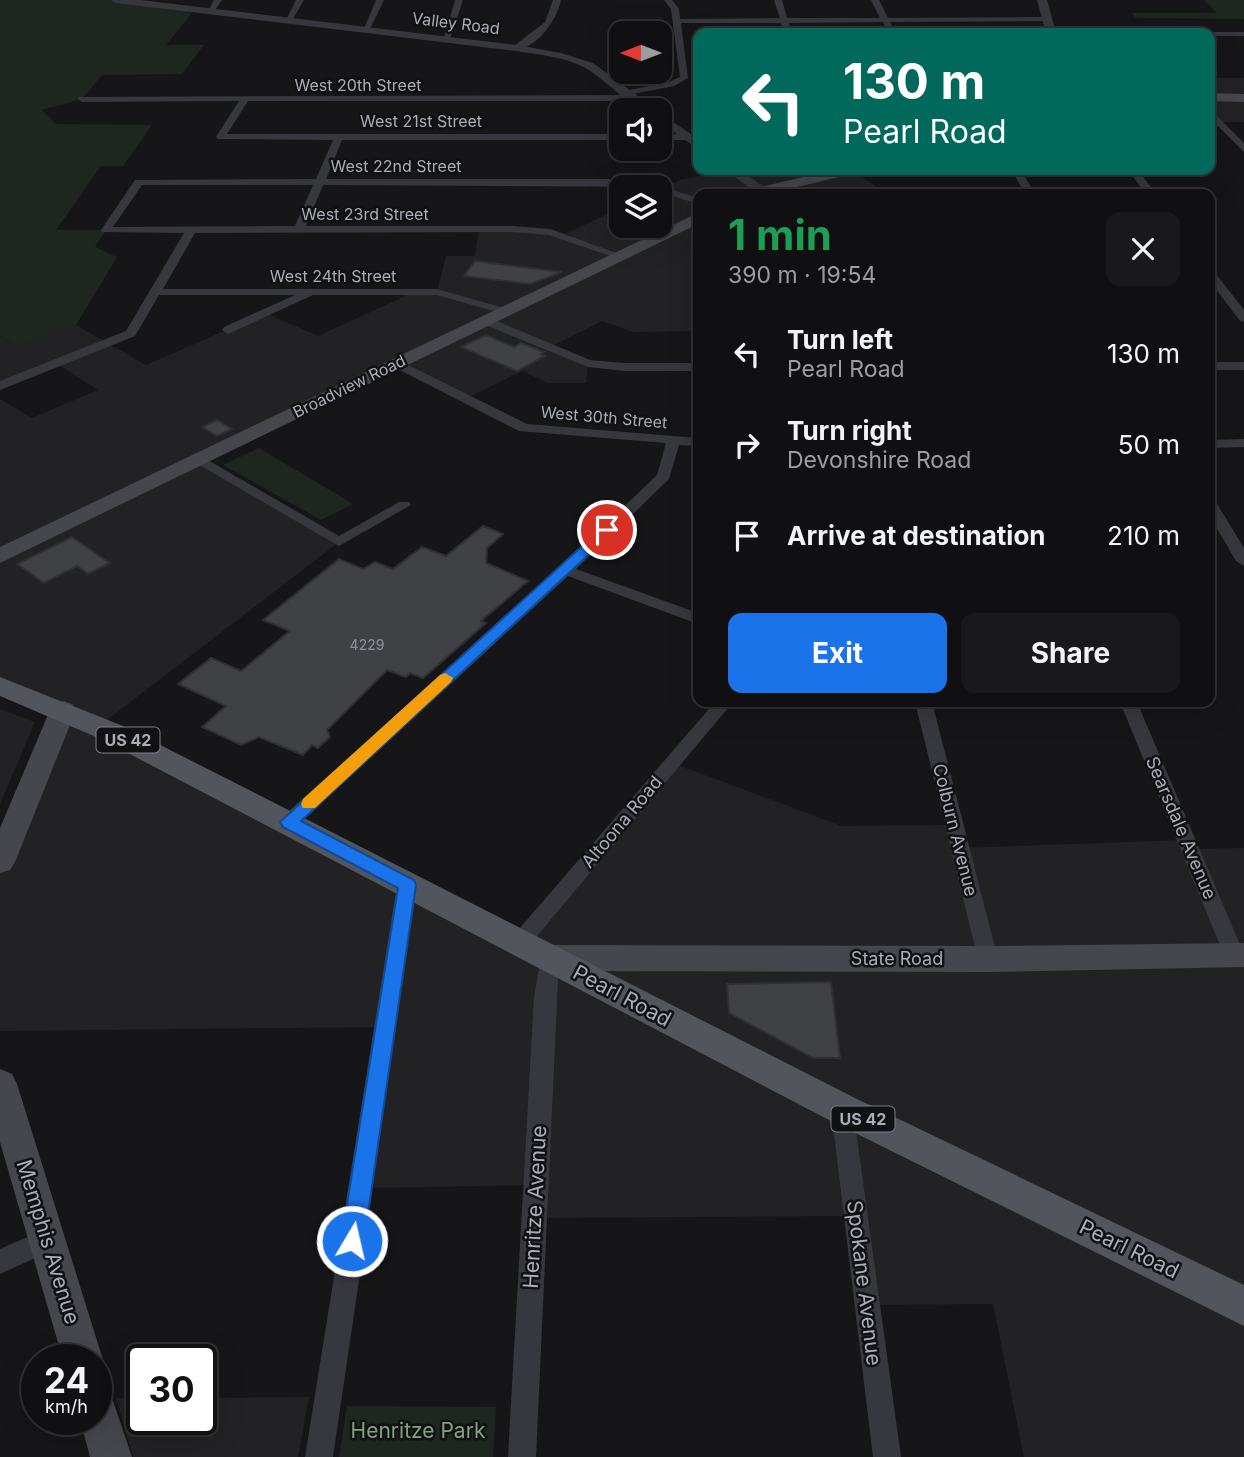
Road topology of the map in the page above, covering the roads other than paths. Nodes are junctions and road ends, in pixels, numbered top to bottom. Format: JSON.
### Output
{"nodes":[{"id":1,"x":116,"y":0,"type":"edge"},
{"id":2,"x":218,"y":0,"type":"edge"},
{"id":3,"x":300,"y":0,"type":"edge"},
{"id":4,"x":380,"y":0,"type":"edge"},
{"id":5,"x":459,"y":0,"type":"edge"},
{"id":6,"x":557,"y":0,"type":"edge"},
{"id":7,"x":668,"y":0,"type":"edge"},
{"id":8,"x":778,"y":0,"type":"edge"},
{"id":9,"x":875,"y":0,"type":"edge"},
{"id":10,"x":1042,"y":0,"type":"edge"},
{"id":11,"x":139,"y":1,"type":"edge"},
{"id":12,"x":210,"y":11,"type":"junction"},
{"id":13,"x":1047,"y":19,"type":"junction"},
{"id":14,"x":288,"y":20,"type":"junction"},
{"id":15,"x":784,"y":20,"type":"junction"},
{"id":16,"x":885,"y":20,"type":"junction"},
{"id":17,"x":676,"y":21,"type":"junction"},
{"id":18,"x":786,"y":28,"type":"edge"},
{"id":19,"x":889,"y":28,"type":"edge"},
{"id":20,"x":1050,"y":28,"type":"edge"},
{"id":21,"x":366,"y":30,"type":"junction"},
{"id":22,"x":1215,"y":34,"type":"edge"},
{"id":23,"x":1239,"y":34,"type":"edge"},
{"id":24,"x":446,"y":39,"type":"junction"},
{"id":25,"x":1244,"y":42,"type":"edge"},
{"id":26,"x":517,"y":48,"type":"junction"},
{"id":27,"x":631,"y":96,"type":"junction"},
{"id":28,"x":1215,"y":97,"type":"edge"},
{"id":29,"x":1244,"y":97,"type":"edge"},
{"id":30,"x":634,"y":98,"type":"edge"},
{"id":31,"x":82,"y":100,"type":"dead end"},
{"id":32,"x":244,"y":100,"type":"junction"},
{"id":33,"x":1215,"y":118,"type":"edge"},
{"id":34,"x":672,"y":126,"type":"edge"},
{"id":35,"x":339,"y":137,"type":"junction"},
{"id":36,"x":609,"y":137,"type":"edge"},
{"id":37,"x":672,"y":137,"type":"edge"},
{"id":38,"x":687,"y":137,"type":"junction"},
{"id":39,"x":693,"y":141,"type":"edge"},
{"id":40,"x":1244,"y":149,"type":"edge"},
{"id":41,"x":738,"y":175,"type":"edge"},
{"id":42,"x":823,"y":175,"type":"edge"},
{"id":43,"x":320,"y":182,"type":"junction"},
{"id":44,"x":609,"y":182,"type":"edge"},
{"id":45,"x":756,"y":189,"type":"edge"},
{"id":46,"x":775,"y":189,"type":"edge"},
{"id":47,"x":672,"y":193,"type":"edge"},
{"id":48,"x":693,"y":199,"type":"edge"},
{"id":49,"x":693,"y":224,"type":"edge"},
{"id":50,"x":106,"y":230,"type":"joint"},
{"id":51,"x":191,"y":230,"type":"junction"},
{"id":52,"x":299,"y":230,"type":"junction"},
{"id":53,"x":620,"y":256,"type":"junction"},
{"id":54,"x":1215,"y":280,"type":"edge"},
{"id":55,"x":156,"y":292,"type":"junction"},
{"id":56,"x":314,"y":292,"type":"junction"},
{"id":57,"x":508,"y":311,"type":"junction"},
{"id":58,"x":1244,"y":318,"type":"edge"},
{"id":59,"x":487,"y":321,"type":"junction"},
{"id":60,"x":228,"y":330,"type":"dead end"},
{"id":61,"x":396,"y":363,"type":"junction"},
{"id":62,"x":1215,"y":366,"type":"edge"},
{"id":63,"x":1244,"y":366,"type":"edge"},
{"id":64,"x":693,"y":367,"type":"edge"},
{"id":65,"x":0,"y":386,"type":"edge"},
{"id":66,"x":673,"y":441,"type":"junction"},
{"id":67,"x":693,"y":442,"type":"edge"},
{"id":68,"x":1244,"y":443,"type":"edge"},
{"id":69,"x":1215,"y":444,"type":"edge"},
{"id":70,"x":201,"y":460,"type":"junction"},
{"id":71,"x":404,"y":505,"type":"dead end"},
{"id":72,"x":1215,"y":512,"type":"edge"},
{"id":73,"x":0,"y":555,"type":"edge"},
{"id":74,"x":1244,"y":561,"type":"edge"},
{"id":75,"x":566,"y":570,"type":"junction"},
{"id":76,"x":693,"y":617,"type":"edge"},
{"id":77,"x":0,"y":687,"type":"edge"},
{"id":78,"x":720,"y":707,"type":"edge"},
{"id":79,"x":924,"y":707,"type":"edge"},
{"id":80,"x":1130,"y":707,"type":"edge"},
{"id":81,"x":63,"y":710,"type":"junction"},
{"id":82,"x":289,"y":822,"type":"junction"},
{"id":83,"x":0,"y":862,"type":"edge"},
{"id":84,"x":407,"y":885,"type":"junction"},
{"id":85,"x":535,"y":950,"type":"junction"},
{"id":86,"x":1239,"y":955,"type":"edge"},
{"id":87,"x":988,"y":959,"type":"junction"},
{"id":88,"x":0,"y":1084,"type":"edge"},
{"id":89,"x":842,"y":1109,"type":"junction"},
{"id":90,"x":48,"y":1240,"type":"junction"},
{"id":91,"x":0,"y":1262,"type":"edge"},
{"id":92,"x":1241,"y":1311,"type":"edge"},
{"id":93,"x":78,"y":1344,"type":"edge"},
{"id":94,"x":105,"y":1435,"type":"edge"},
{"id":95,"x":111,"y":1457,"type":"edge"},
{"id":96,"x":319,"y":1457,"type":"edge"},
{"id":97,"x":522,"y":1457,"type":"edge"},
{"id":98,"x":887,"y":1457,"type":"edge"}],
"edges":[{"from":1,"to":11,"type":"street","name":"Valley Road"},
{"from":2,"to":12,"type":"street"},
{"from":3,"to":14,"type":"street"},
{"from":4,"to":21,"type":"street"},
{"from":5,"to":24,"type":"street"},
{"from":6,"to":26,"type":"street"},
{"from":7,"to":17,"type":"street"},
{"from":8,"to":15,"type":"street"},
{"from":9,"to":16,"type":"street"},
{"from":10,"to":13,"type":"street"},
{"from":11,"to":12,"type":"street","name":"Valley Road"},
{"from":12,"to":14,"type":"street","name":"Valley Road"},
{"from":13,"to":16,"type":"street"},
{"from":13,"to":20,"type":"street"},
{"from":14,"to":21,"type":"street","name":"Valley Road"},
{"from":15,"to":16,"type":"street"},
{"from":15,"to":17,"type":"street"},
{"from":15,"to":18,"type":"street"},
{"from":16,"to":19,"type":"street"},
{"from":17,"to":27,"type":"street","name":"West 20th Street"},
{"from":21,"to":24,"type":"street","name":"Valley Road"},
{"from":22,"to":23,"type":"street"},
{"from":23,"to":25,"type":"street"},
{"from":24,"to":26,"type":"street","name":"Valley Road"},
{"from":26,"to":27,"type":"street","name":"Valley Road"},
{"from":27,"to":30,"type":"street","name":"Valley Road"},
{"from":27,"to":32,"type":"street","name":"West 20th Street"},
{"from":28,"to":29,"type":"main road"},
{"from":31,"to":32,"type":"street","name":"West 20th Street"},
{"from":32,"to":35,"type":"street","name":"West 21st Street"},
{"from":33,"to":40,"type":"street"},
{"from":34,"to":38,"type":"street"},
{"from":35,"to":36,"type":"street","name":"West 21st Street"},
{"from":35,"to":43,"type":"street"},
{"from":37,"to":38,"type":"street"},
{"from":38,"to":39,"type":"street"},
{"from":41,"to":45,"type":"street"},
{"from":42,"to":46,"type":"main road"},
{"from":43,"to":44,"type":"street","name":"West 22nd Street"},
{"from":43,"to":50,"type":"street","name":"West 22nd Street"},
{"from":43,"to":52,"type":"street"},
{"from":47,"to":48,"type":"street"},
{"from":49,"to":53,"type":"main road","name":"Broadview Road"},
{"from":50,"to":51,"type":"street","name":"West 23rd Street"},
{"from":51,"to":52,"type":"street","name":"West 23rd Street"},
{"from":51,"to":55,"type":"street"},
{"from":52,"to":53,"type":"street","name":"West 23rd Street"},
{"from":53,"to":57,"type":"main road","name":"Broadview Road"},
{"from":54,"to":58,"type":"street"},
{"from":55,"to":56,"type":"street","name":"West 24th Street"},
{"from":55,"to":65,"type":"street"},
{"from":56,"to":57,"type":"street","name":"West 24th Street"},
{"from":56,"to":60,"type":"street"},
{"from":57,"to":59,"type":"main road","name":"Broadview Road"},
{"from":59,"to":61,"type":"main road","name":"Broadview Road"},
{"from":59,"to":64,"type":"street"},
{"from":61,"to":66,"type":"street","name":"West 30th Street"},
{"from":61,"to":70,"type":"main road","name":"Broadview Road"},
{"from":62,"to":63,"type":"street"},
{"from":66,"to":67,"type":"street","name":"West 30th Street"},
{"from":66,"to":75,"type":"street"},
{"from":68,"to":69,"type":"street"},
{"from":70,"to":71,"type":"street"},
{"from":70,"to":73,"type":"main road","name":"Broadview Road"},
{"from":72,"to":74,"type":"street"},
{"from":75,"to":76,"type":"street"},
{"from":75,"to":82,"type":"street"},
{"from":77,"to":81,"type":"main road","name":"Pearl Road","number":"US 42"},
{"from":78,"to":85,"type":"street","name":"Altoona Road"},
{"from":79,"to":87,"type":"street","name":"Colburn Avenue"},
{"from":80,"to":86,"type":"street","name":"Searsdale Avenue"},
{"from":81,"to":82,"type":"main road","name":"Pearl Road","number":"US 42"},
{"from":81,"to":83,"type":"main road"},
{"from":82,"to":84,"type":"main road","name":"Pearl Road","number":"US 42"},
{"from":84,"to":85,"type":"main road","name":"Pearl Road","number":"US 42"},
{"from":84,"to":96,"type":"street"},
{"from":85,"to":87,"type":"main road","name":"State Road"},
{"from":85,"to":89,"type":"main road","name":"Pearl Road","number":"US 42"},
{"from":85,"to":97,"type":"street","name":"Henritze Avenue"},
{"from":86,"to":87,"type":"main road","name":"State Road"},
{"from":88,"to":90,"type":"main road","name":"Memphis Avenue"},
{"from":89,"to":92,"type":"main road","name":"Pearl Road","number":"US 42"},
{"from":89,"to":98,"type":"street","name":"Spokane Avenue"},
{"from":90,"to":91,"type":"street"},
{"from":90,"to":93,"type":"main road","name":"Memphis Avenue"},
{"from":94,"to":95,"type":"main road"}]}
